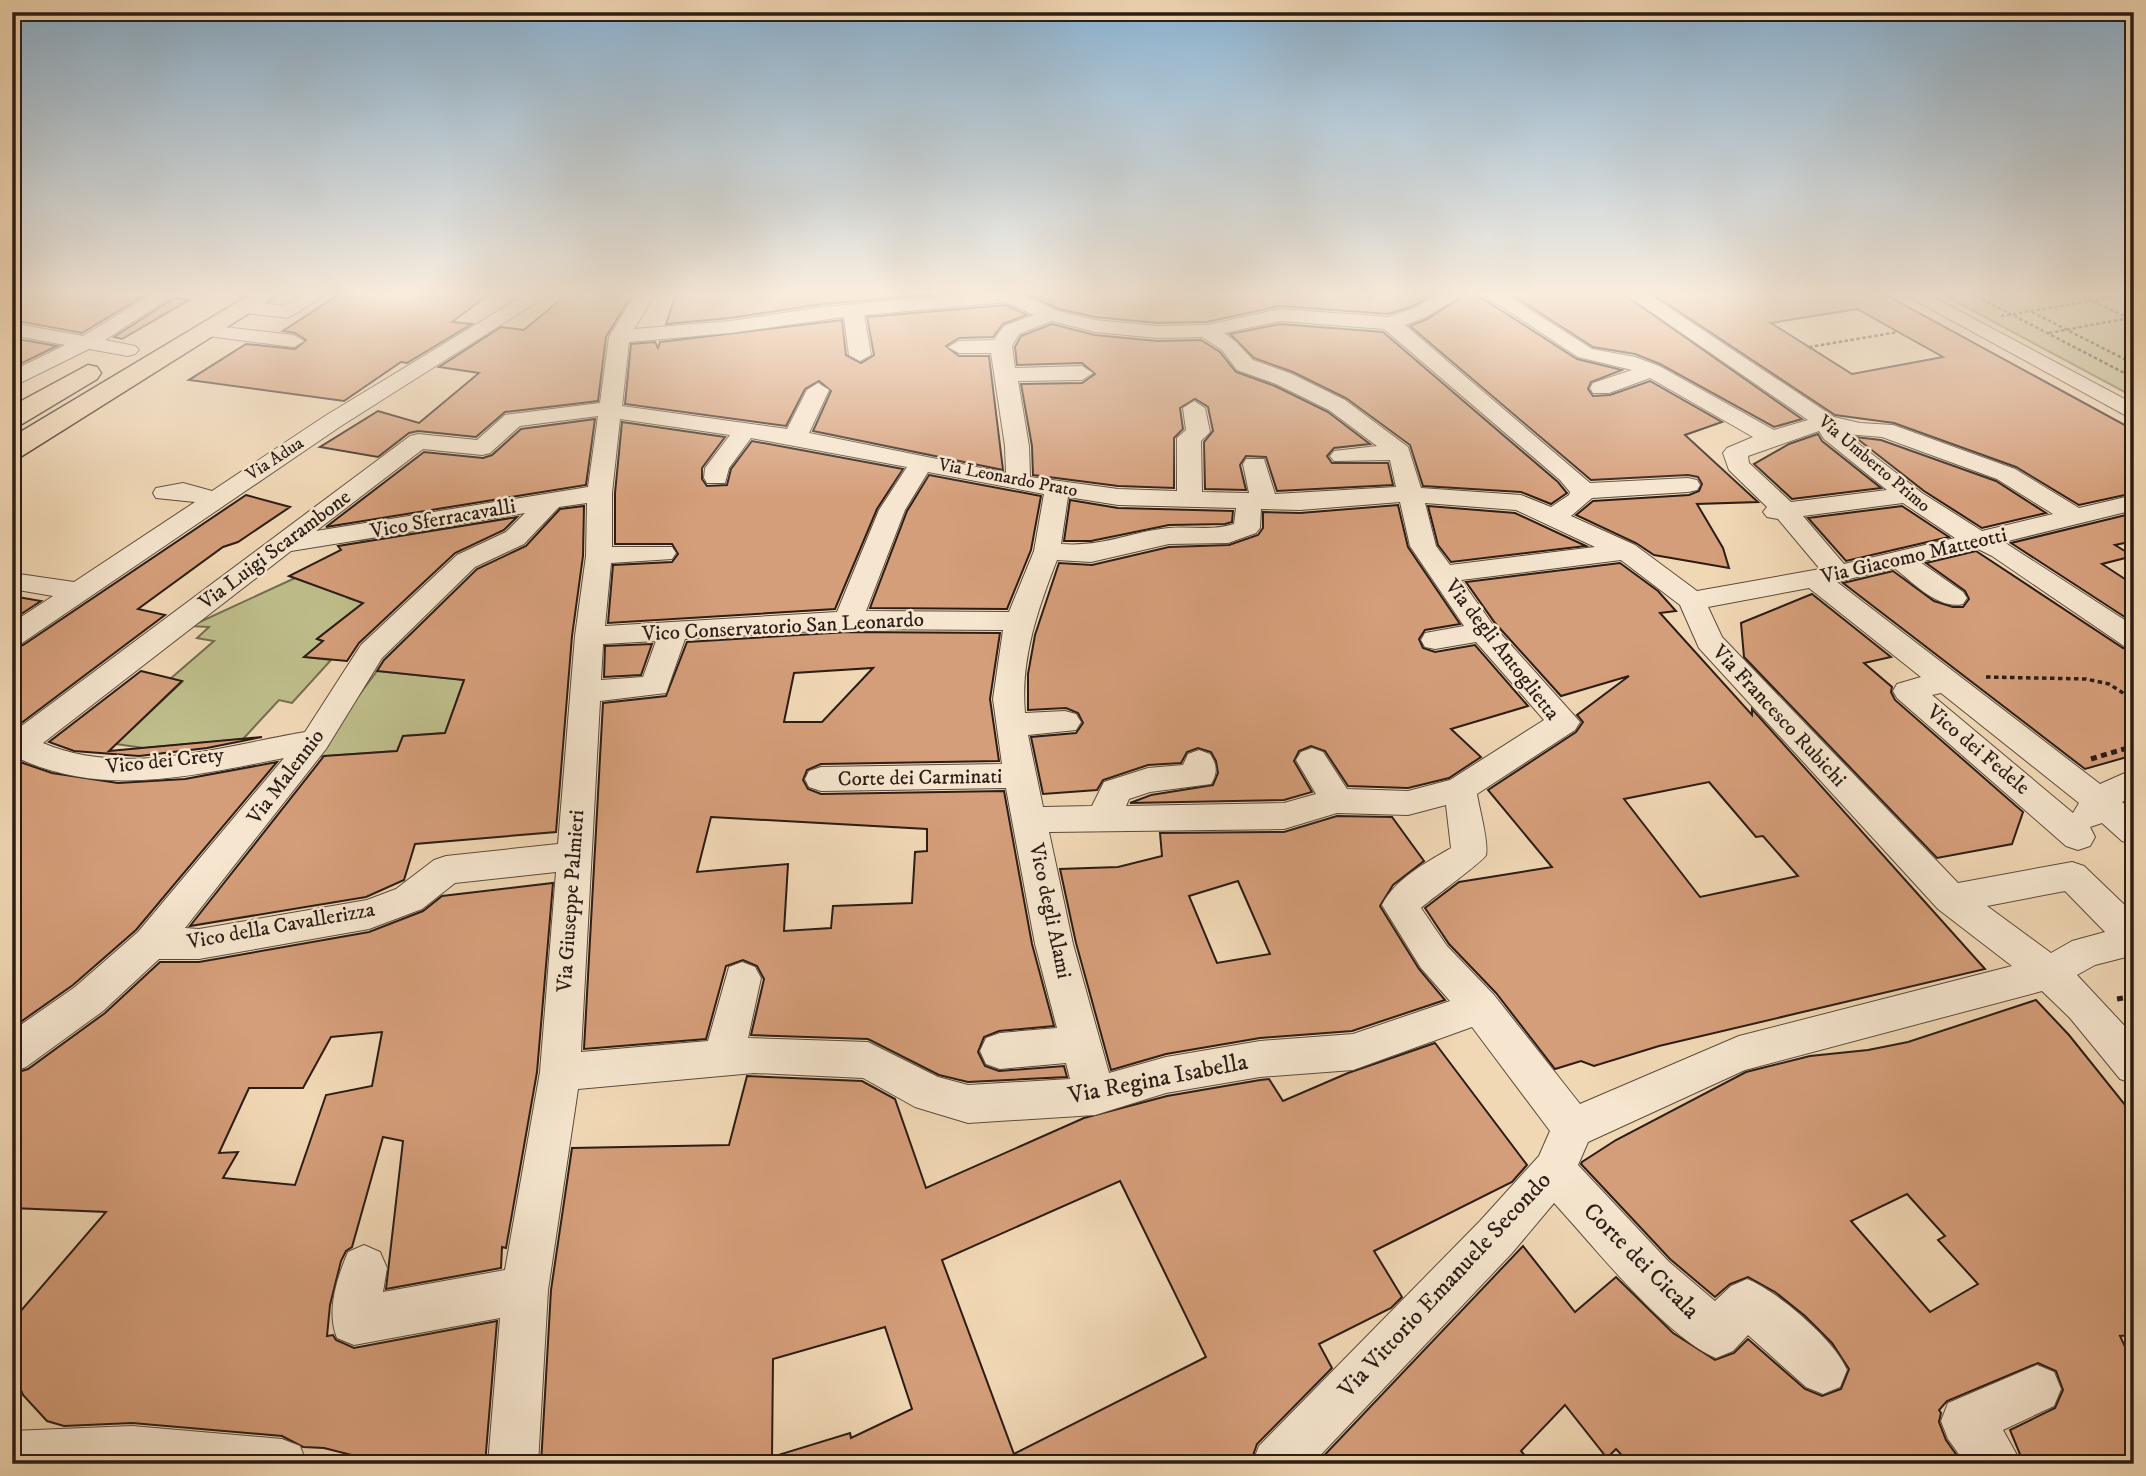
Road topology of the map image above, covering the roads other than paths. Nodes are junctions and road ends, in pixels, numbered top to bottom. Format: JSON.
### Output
{"nodes":[{"id":1,"x":52,"y":360,"type":"edge"},
{"id":2,"x":111,"y":360,"type":"edge"},
{"id":3,"x":160,"y":360,"type":"edge"},
{"id":4,"x":432,"y":360,"type":"edge"},
{"id":5,"x":617,"y":360,"type":"edge"},
{"id":6,"x":1003,"y":360,"type":"edge"},
{"id":7,"x":1241,"y":360,"type":"edge"},
{"id":8,"x":1433,"y":360,"type":"edge"},
{"id":9,"x":1603,"y":360,"type":"edge"},
{"id":10,"x":1734,"y":360,"type":"edge"},
{"id":11,"x":2036,"y":360,"type":"edge"},
{"id":12,"x":1651,"y":371,"type":"junction"},
{"id":13,"x":1082,"y":373,"type":"dead end"},
{"id":14,"x":1006,"y":374,"type":"junction"},
{"id":15,"x":12,"y":380,"type":"edge"},
{"id":16,"x":1601,"y":388,"type":"dead end"},
{"id":17,"x":818,"y":390,"type":"dead end"},
{"id":18,"x":1194,"y":408,"type":"dead end"},
{"id":19,"x":611,"y":411,"type":"junction"},
{"id":20,"x":2134,"y":413,"type":"edge"},
{"id":21,"x":12,"y":418,"type":"edge"},
{"id":22,"x":1826,"y":422,"type":"junction"},
{"id":23,"x":745,"y":430,"type":"junction"},
{"id":24,"x":795,"y":437,"type":"junction"},
{"id":25,"x":1770,"y":438,"type":"junction"},
{"id":26,"x":12,"y":450,"type":"edge"},
{"id":27,"x":1400,"y":452,"type":"junction"},
{"id":28,"x":1342,"y":456,"type":"dead end"},
{"id":29,"x":922,"y":462,"type":"junction"},
{"id":30,"x":1255,"y":464,"type":"dead end"},
{"id":31,"x":716,"y":478,"type":"dead end"},
{"id":32,"x":1018,"y":483,"type":"junction"},
{"id":33,"x":1688,"y":485,"type":"dead end"},
{"id":34,"x":1057,"y":489,"type":"junction"},
{"id":35,"x":1583,"y":491,"type":"junction"},
{"id":36,"x":600,"y":493,"type":"junction"},
{"id":37,"x":1408,"y":494,"type":"junction"},
{"id":38,"x":1909,"y":495,"type":"junction"},
{"id":39,"x":553,"y":499,"type":"junction"},
{"id":40,"x":1190,"y":499,"type":"junction"},
{"id":41,"x":1256,"y":501,"type":"junction"},
{"id":42,"x":2134,"y":502,"type":"edge"},
{"id":43,"x":1780,"y":512,"type":"junction"},
{"id":44,"x":1555,"y":516,"type":"junction"},
{"id":45,"x":2074,"y":516,"type":"junction"},
{"id":46,"x":1979,"y":541,"type":"junction"},
{"id":47,"x":287,"y":544,"type":"junction"},
{"id":48,"x":1047,"y":551,"type":"junction"},
{"id":49,"x":1626,"y":551,"type":"junction"},
{"id":50,"x":663,"y":553,"type":"dead end"},
{"id":51,"x":599,"y":556,"type":"junction"},
{"id":52,"x":1897,"y":558,"type":"junction"},
{"id":53,"x":1443,"y":574,"type":"junction"},
{"id":54,"x":1826,"y":577,"type":"junction"},
{"id":55,"x":12,"y":581,"type":"edge"},
{"id":56,"x":76,"y":591,"type":"junction"},
{"id":57,"x":1953,"y":598,"type":"dead end"},
{"id":58,"x":1692,"y":601,"type":"junction"},
{"id":59,"x":848,"y":620,"type":"junction"},
{"id":60,"x":1019,"y":621,"type":"junction"},
{"id":61,"x":1483,"y":632,"type":"junction"},
{"id":62,"x":673,"y":633,"type":"junction"},
{"id":63,"x":12,"y":636,"type":"edge"},
{"id":64,"x":589,"y":636,"type":"junction"},
{"id":65,"x":2134,"y":639,"type":"edge"},
{"id":66,"x":1435,"y":640,"type":"dead end"},
{"id":67,"x":1944,"y":679,"type":"junction"},
{"id":68,"x":585,"y":692,"type":"junction"},
{"id":69,"x":1065,"y":722,"type":"dead end"},
{"id":70,"x":1010,"y":725,"type":"junction"},
{"id":71,"x":315,"y":741,"type":"junction"},
{"id":72,"x":16,"y":748,"type":"edge"},
{"id":73,"x":1312,"y":760,"type":"dead end"},
{"id":74,"x":1199,"y":762,"type":"dead end"},
{"id":75,"x":1020,"y":776,"type":"junction"},
{"id":76,"x":821,"y":779,"type":"dead end"},
{"id":77,"x":2134,"y":781,"type":"edge"},
{"id":78,"x":1460,"y":789,"type":"junction"},
{"id":79,"x":2098,"y":800,"type":"junction"},
{"id":80,"x":1337,"y":801,"type":"junction"},
{"id":81,"x":1103,"y":819,"type":"junction"},
{"id":82,"x":1030,"y":820,"type":"junction"},
{"id":83,"x":2134,"y":832,"type":"edge"},
{"id":84,"x":2078,"y":837,"type":"junction"},
{"id":85,"x":575,"y":856,"type":"junction"},
{"id":86,"x":2072,"y":876,"type":"junction"},
{"id":87,"x":1951,"y":900,"type":"junction"},
{"id":88,"x":2134,"y":938,"type":"edge"},
{"id":89,"x":151,"y":943,"type":"junction"},
{"id":90,"x":2049,"y":973,"type":"junction"},
{"id":91,"x":742,"y":978,"type":"dead end"},
{"id":92,"x":1480,"y":1007,"type":"junction"},
{"id":93,"x":1083,"y":1044,"type":"junction"},
{"id":94,"x":1000,"y":1051,"type":"dead end"},
{"id":95,"x":12,"y":1054,"type":"edge"},
{"id":96,"x":739,"y":1056,"type":"junction"},
{"id":97,"x":2134,"y":1066,"type":"edge"},
{"id":98,"x":560,"y":1072,"type":"junction"},
{"id":99,"x":1095,"y":1096,"type":"junction"},
{"id":100,"x":1573,"y":1128,"type":"junction"},
{"id":101,"x":1554,"y":1171,"type":"junction"},
{"id":102,"x":364,"y":1268,"type":"dead end"},
{"id":103,"x":524,"y":1290,"type":"junction"},
{"id":104,"x":1823,"y":1370,"type":"dead end"},
{"id":105,"x":2037,"y":1389,"type":"dead end"},
{"id":106,"x":12,"y":1456,"type":"edge"},
{"id":107,"x":282,"y":1464,"type":"edge"},
{"id":108,"x":513,"y":1464,"type":"edge"},
{"id":109,"x":1277,"y":1464,"type":"edge"},
{"id":110,"x":1997,"y":1464,"type":"edge"}],
"edges":[{"from":1,"to":15,"type":"street"},
{"from":2,"to":21,"type":"main road"},
{"from":3,"to":26,"type":"main road"},
{"from":4,"to":56,"type":"street","name":"Via Adua"},
{"from":5,"to":19,"type":"street","name":"Via Giuseppe Palmieri"},
{"from":6,"to":14,"type":"street"},
{"from":7,"to":27,"type":"street"},
{"from":8,"to":35,"type":"street"},
{"from":9,"to":12,"type":"street"},
{"from":10,"to":22,"type":"street","name":"Via Umberto Primo"},
{"from":11,"to":20,"type":"street"},
{"from":12,"to":16,"type":"street"},
{"from":12,"to":25,"type":"street"},
{"from":13,"to":14,"type":"street"},
{"from":14,"to":32,"type":"street"},
{"from":17,"to":24,"type":"street"},
{"from":18,"to":40,"type":"street"},
{"from":19,"to":23,"type":"street","name":"Via Leonardo Prato"},
{"from":19,"to":36,"type":"street","name":"Via Giuseppe Palmieri"},
{"from":19,"to":47,"type":"street","name":"Via Luigi Scarambone"},
{"from":22,"to":25,"type":"street"},
{"from":22,"to":38,"type":"street","name":"Via Umberto Primo"},
{"from":22,"to":45,"type":"street"},
{"from":23,"to":24,"type":"street","name":"Via Leonardo Prato"},
{"from":23,"to":31,"type":"street"},
{"from":24,"to":29,"type":"street","name":"Via Leonardo Prato"},
{"from":25,"to":43,"type":"street","name":"Vico dei Fedele"},
{"from":27,"to":28,"type":"street"},
{"from":27,"to":37,"type":"street","name":"Via degli Antoglietta"},
{"from":29,"to":32,"type":"street","name":"Via Leonardo Prato"},
{"from":29,"to":59,"type":"street"},
{"from":30,"to":41,"type":"street"},
{"from":32,"to":34,"type":"street","name":"Via Leonardo Prato"},
{"from":33,"to":35,"type":"street"},
{"from":34,"to":40,"type":"street","name":"Via Leonardo Prato"},
{"from":34,"to":48,"type":"street","name":"Vico degli Alami"},
{"from":35,"to":44,"type":"street"},
{"from":36,"to":39,"type":"street","name":"Vico Sferracavalli"},
{"from":36,"to":51,"type":"street","name":"Via Giuseppe Palmieri"},
{"from":37,"to":41,"type":"street","name":"Via Leonardo Prato"},
{"from":37,"to":44,"type":"street","name":"Via Francesco Rubichi"},
{"from":37,"to":53,"type":"street","name":"Via degli Antoglietta"},
{"from":38,"to":43,"type":"street"},
{"from":38,"to":46,"type":"street","name":"Via Umberto Primo"},
{"from":39,"to":47,"type":"street","name":"Vico Sferracavalli"},
{"from":39,"to":71,"type":"street","name":"Via Malennio"},
{"from":40,"to":41,"type":"street","name":"Via Leonardo Prato"},
{"from":41,"to":48,"type":"street"},
{"from":42,"to":45,"type":"street","name":"Via Giacomo Matteotti"},
{"from":43,"to":54,"type":"street","name":"Vico dei Fedele"},
{"from":44,"to":49,"type":"street","name":"Via Francesco Rubichi"},
{"from":45,"to":46,"type":"street","name":"Via Giacomo Matteotti"},
{"from":46,"to":52,"type":"street","name":"Via Giacomo Matteotti"},
{"from":46,"to":65,"type":"street","name":"Via Umberto Primo"},
{"from":47,"to":72,"type":"street","name":"Via Luigi Scarambone"},
{"from":48,"to":60,"type":"street","name":"Vico degli Alami"},
{"from":49,"to":53,"type":"street"},
{"from":49,"to":58,"type":"street","name":"Via Francesco Rubichi"},
{"from":50,"to":51,"type":"street"},
{"from":51,"to":64,"type":"street","name":"Via Giuseppe Palmieri"},
{"from":52,"to":54,"type":"street","name":"Via Giacomo Matteotti"},
{"from":52,"to":57,"type":"street"},
{"from":53,"to":61,"type":"street","name":"Via degli Antoglietta"},
{"from":54,"to":58,"type":"street","name":"Via Giacomo Matteotti"},
{"from":54,"to":67,"type":"street","name":"Vico dei Fedele"},
{"from":55,"to":56,"type":"street"},
{"from":56,"to":63,"type":"street","name":"Via Adua"},
{"from":58,"to":87,"type":"street","name":"Via Francesco Rubichi"},
{"from":59,"to":60,"type":"street","name":"Vico Conservatorio San Leonardo"},
{"from":59,"to":62,"type":"street","name":"Vico Conservatorio San Leonardo"},
{"from":60,"to":70,"type":"street","name":"Vico degli Alami"},
{"from":61,"to":66,"type":"street"},
{"from":61,"to":78,"type":"street","name":"Via degli Antoglietta"},
{"from":62,"to":64,"type":"street","name":"Vico Conservatorio San Leonardo"},
{"from":62,"to":68,"type":"street"},
{"from":64,"to":68,"type":"street","name":"Via Giuseppe Palmieri"},
{"from":67,"to":79,"type":"street","name":"Vico dei Fedele"},
{"from":67,"to":84,"type":"street","name":"Vico dei Fedele"},
{"from":68,"to":85,"type":"street","name":"Via Giuseppe Palmieri"},
{"from":69,"to":70,"type":"street"},
{"from":70,"to":75,"type":"street","name":"Vico degli Alami"},
{"from":71,"to":72,"type":"street","name":"Vico dei Crety"},
{"from":71,"to":89,"type":"street","name":"Via Malennio"},
{"from":73,"to":80,"type":"street"},
{"from":74,"to":81,"type":"street"},
{"from":75,"to":76,"type":"street","name":"Corte dei Carminati"},
{"from":75,"to":82,"type":"street","name":"Vico degli Alami"},
{"from":77,"to":79,"type":"street"},
{"from":78,"to":80,"type":"street"},
{"from":78,"to":92,"type":"street"},
{"from":79,"to":83,"type":"street","name":"Vico dei Fedele"},
{"from":79,"to":84,"type":"street"},
{"from":80,"to":81,"type":"street"},
{"from":81,"to":82,"type":"street"},
{"from":82,"to":93,"type":"street","name":"Vico degli Alami"},
{"from":84,"to":86,"type":"street"},
{"from":85,"to":89,"type":"street","name":"Vico della Cavallerizza"},
{"from":85,"to":98,"type":"street","name":"Via Giuseppe Palmieri"},
{"from":86,"to":87,"type":"street"},
{"from":86,"to":88,"type":"street"},
{"from":87,"to":90,"type":"street","name":"Via Francesco Rubichi"},
{"from":88,"to":90,"type":"street"},
{"from":89,"to":95,"type":"street","name":"Via Malennio"},
{"from":90,"to":97,"type":"street","name":"Via Francesco Rubichi"},
{"from":90,"to":100,"type":"street"},
{"from":91,"to":96,"type":"street"},
{"from":92,"to":99,"type":"street","name":"Via Regina Isabella"},
{"from":92,"to":100,"type":"street"},
{"from":93,"to":94,"type":"street"},
{"from":93,"to":99,"type":"street","name":"Vico degli Alami"},
{"from":96,"to":98,"type":"street","name":"Via Regina Isabella"},
{"from":96,"to":99,"type":"street","name":"Via Regina Isabella"},
{"from":98,"to":103,"type":"street","name":"Via Giuseppe Palmieri"},
{"from":100,"to":101,"type":"street","name":"Via Vittorio Emanuele Secondo"},
{"from":101,"to":104,"type":"street","name":"Corte dei Cicala"},
{"from":101,"to":109,"type":"street","name":"Via Vittorio Emanuele Secondo"},
{"from":102,"to":103,"type":"street"},
{"from":103,"to":108,"type":"street","name":"Via Giuseppe Palmieri"},
{"from":105,"to":110,"type":"street"},
{"from":106,"to":107,"type":"street"}]}
